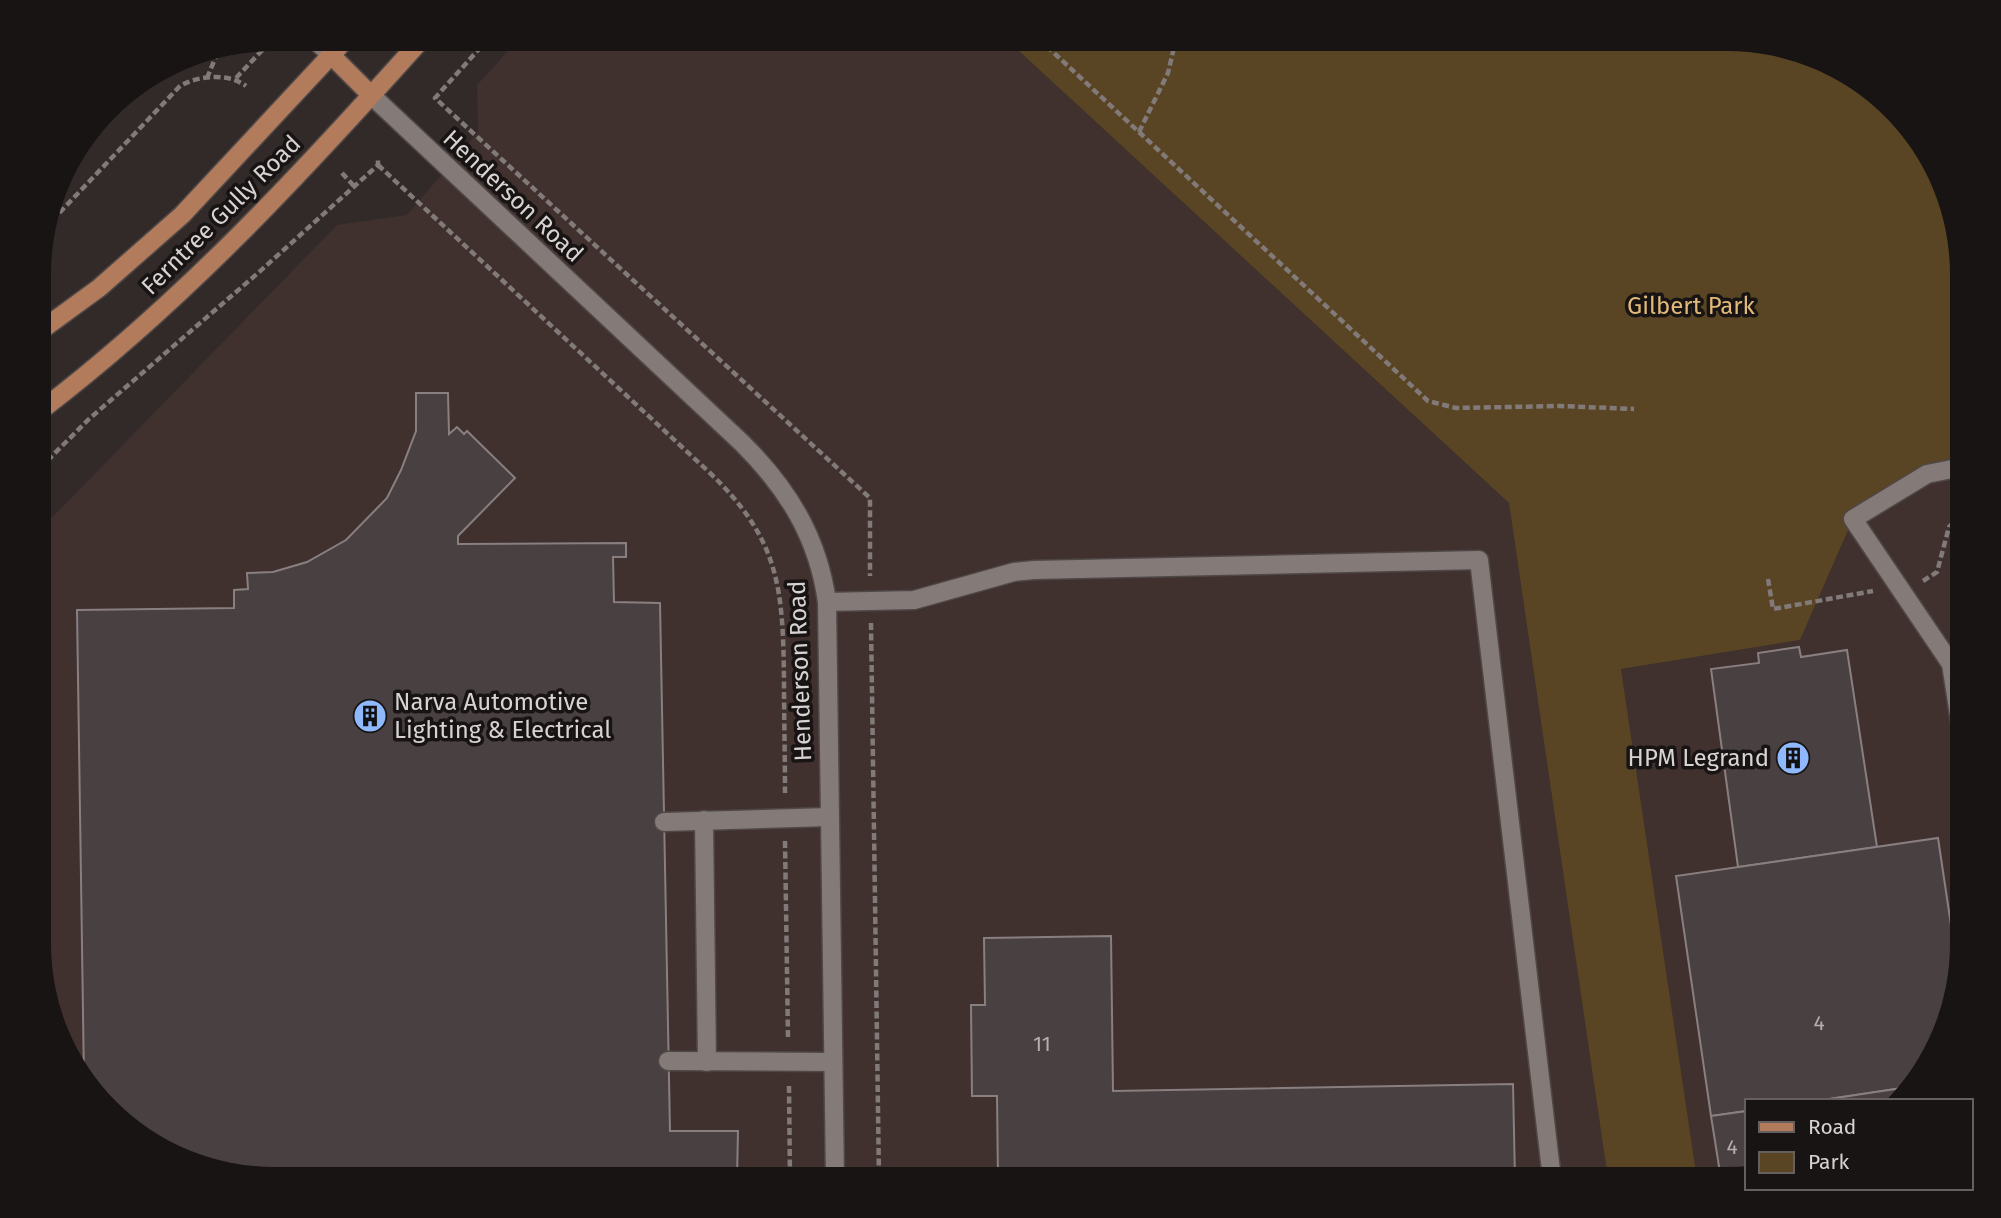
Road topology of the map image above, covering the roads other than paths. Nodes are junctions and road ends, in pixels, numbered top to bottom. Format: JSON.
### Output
{"nodes":[{"id":1,"x":327,"y":51,"type":"edge"},
{"id":2,"x":335,"y":51,"type":"edge"},
{"id":3,"x":410,"y":51,"type":"edge"},
{"id":4,"x":331,"y":55,"type":"junction"},
{"id":5,"x":371,"y":95,"type":"junction"},
{"id":6,"x":51,"y":323,"type":"edge"},
{"id":7,"x":51,"y":402,"type":"edge"},
{"id":8,"x":1950,"y":469,"type":"edge"},
{"id":9,"x":827,"y":602,"type":"junction"},
{"id":10,"x":1950,"y":663,"type":"edge"},
{"id":11,"x":829,"y":817,"type":"junction"},
{"id":12,"x":704,"y":820,"type":"junction"},
{"id":13,"x":664,"y":822,"type":"dead end"},
{"id":14,"x":668,"y":1061,"type":"dead end"},
{"id":15,"x":707,"y":1062,"type":"junction"},
{"id":16,"x":833,"y":1062,"type":"junction"},
{"id":17,"x":835,"y":1167,"type":"edge"},
{"id":18,"x":1551,"y":1167,"type":"edge"}],
"edges":[{"from":1,"to":4,"type":"street"},
{"from":2,"to":4,"type":"main road","name":"Ferntree Gully Road"},
{"from":3,"to":5,"type":"main road","name":"Ferntree Gully Road"},
{"from":4,"to":5,"type":"main road"},
{"from":4,"to":6,"type":"main road","name":"Ferntree Gully Road"},
{"from":5,"to":7,"type":"main road","name":"Ferntree Gully Road"},
{"from":5,"to":9,"type":"street","name":"Henderson Road"},
{"from":8,"to":10,"type":"street"},
{"from":9,"to":11,"type":"street","name":"Henderson Road"},
{"from":9,"to":18,"type":"street"},
{"from":11,"to":12,"type":"street"},
{"from":11,"to":16,"type":"street","name":"Henderson Road"},
{"from":12,"to":13,"type":"street"},
{"from":12,"to":15,"type":"street"},
{"from":14,"to":15,"type":"street"},
{"from":15,"to":16,"type":"street"},
{"from":16,"to":17,"type":"street","name":"Henderson Road"}]}
